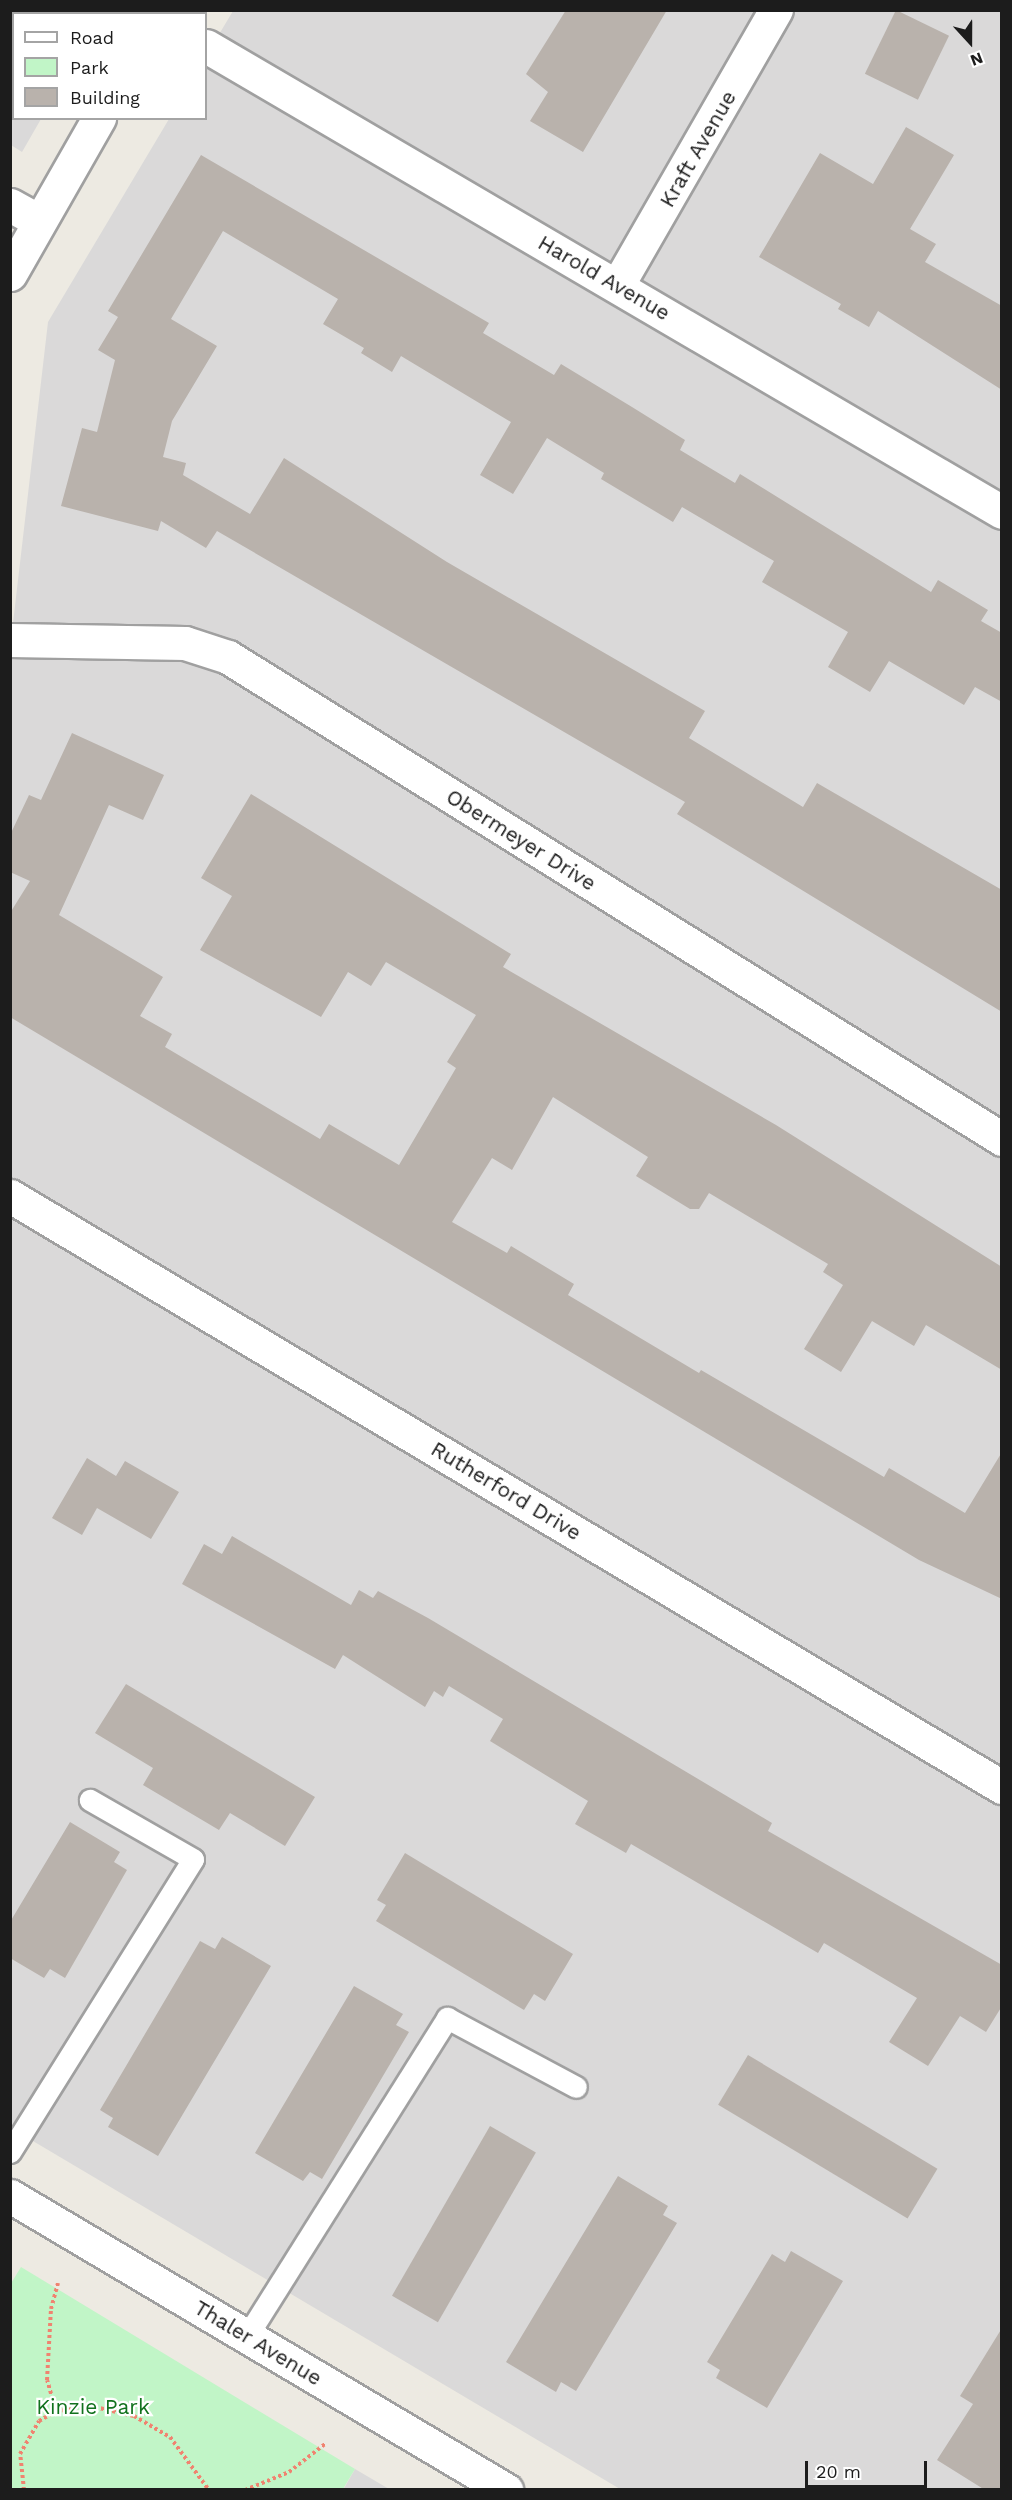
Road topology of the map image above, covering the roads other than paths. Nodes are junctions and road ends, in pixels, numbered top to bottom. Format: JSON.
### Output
{"nodes":[{"id":1,"x":776,"y":10,"type":"edge"},
{"id":2,"x":207,"y":47,"type":"edge"},
{"id":3,"x":97,"y":120,"type":"edge"},
{"id":4,"x":24,"y":213,"type":"edge"},
{"id":5,"x":10,"y":274,"type":"edge"},
{"id":6,"x":617,"y":286,"type":"junction"},
{"id":7,"x":1002,"y":512,"type":"edge"},
{"id":8,"x":10,"y":640,"type":"edge"},
{"id":9,"x":1002,"y":1139,"type":"edge"},
{"id":10,"x":10,"y":1196,"type":"edge"},
{"id":11,"x":1002,"y":1787,"type":"edge"},
{"id":12,"x":90,"y":1800,"type":"dead end"},
{"id":13,"x":576,"y":2088,"type":"dead end"},
{"id":14,"x":10,"y":2152,"type":"edge"},
{"id":15,"x":10,"y":2196,"type":"edge"},
{"id":16,"x":247,"y":2336,"type":"junction"},
{"id":17,"x":506,"y":2490,"type":"edge"}],
"edges":[{"from":1,"to":6,"type":"street","name":"Kraft Avenue"},
{"from":2,"to":6,"type":"street","name":"Harold Avenue"},
{"from":3,"to":4,"type":"street"},
{"from":4,"to":5,"type":"street"},
{"from":6,"to":7,"type":"street","name":"Harold Avenue"},
{"from":8,"to":9,"type":"street","name":"Obermeyer Drive"},
{"from":10,"to":11,"type":"street","name":"Rutherford Drive"},
{"from":12,"to":14,"type":"lane"},
{"from":13,"to":16,"type":"lane"},
{"from":15,"to":16,"type":"street","name":"Thaler Avenue"},
{"from":16,"to":17,"type":"street","name":"Thaler Avenue"}]}
